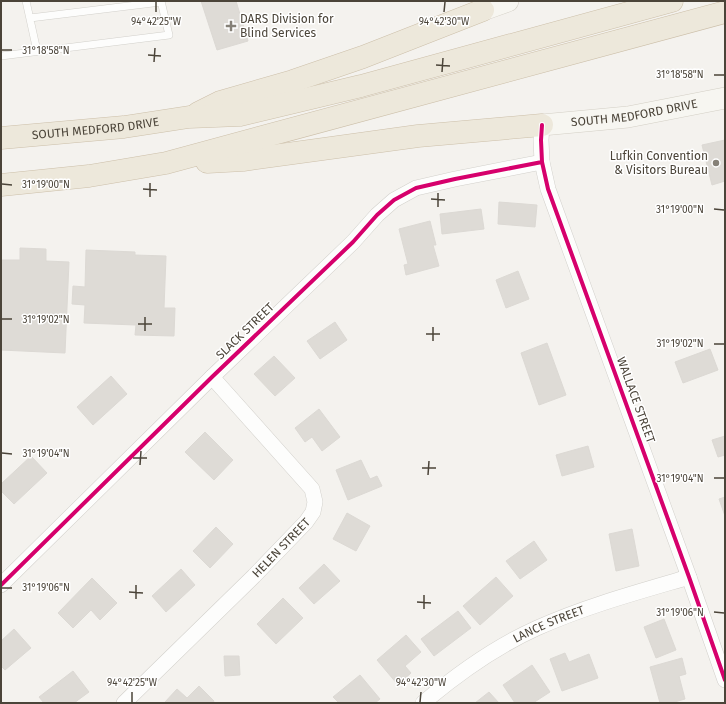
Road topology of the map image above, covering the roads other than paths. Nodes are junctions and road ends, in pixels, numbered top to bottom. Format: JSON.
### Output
{"nodes":[{"id":1,"x":26,"y":1,"type":"edge"},
{"id":2,"x":161,"y":1,"type":"edge"},
{"id":3,"x":508,"y":1,"type":"edge"},
{"id":4,"x":672,"y":1,"type":"edge"},
{"id":5,"x":481,"y":6,"type":"edge"},
{"id":6,"x":725,"y":12,"type":"edge"},
{"id":7,"x":30,"y":18,"type":"junction"},
{"id":8,"x":37,"y":51,"type":"junction"},
{"id":9,"x":1,"y":56,"type":"edge"},
{"id":10,"x":725,"y":98,"type":"edge"},
{"id":11,"x":189,"y":117,"type":"junction"},
{"id":12,"x":542,"y":125,"type":"junction"},
{"id":13,"x":1,"y":138,"type":"edge"},
{"id":14,"x":542,"y":162,"type":"junction"},
{"id":15,"x":166,"y":163,"type":"junction"},
{"id":16,"x":1,"y":185,"type":"edge"},
{"id":17,"x":212,"y":377,"type":"junction"},
{"id":18,"x":689,"y":577,"type":"junction"},
{"id":19,"x":1,"y":585,"type":"edge"},
{"id":20,"x":725,"y":680,"type":"edge"},
{"id":21,"x":124,"y":703,"type":"edge"},
{"id":22,"x":423,"y":703,"type":"edge"}],
"edges":[{"from":1,"to":7,"type":"lane"},
{"from":2,"to":7,"type":"lane"},
{"from":2,"to":8,"type":"lane"},
{"from":3,"to":5,"type":"main road"},
{"from":4,"to":11,"type":"highway"},
{"from":5,"to":11,"type":"highway"},
{"from":6,"to":15,"type":"highway"},
{"from":7,"to":8,"type":"lane"},
{"from":8,"to":9,"type":"lane"},
{"from":10,"to":12,"type":"main road","name":"SOUTH MEDFORD DRIVE"},
{"from":11,"to":13,"type":"highway","name":"SOUTH MEDFORD DRIVE"},
{"from":12,"to":14,"type":"street","name":"WALLACE STREET"},
{"from":12,"to":15,"type":"highway"},
{"from":14,"to":17,"type":"street","name":"SLACK STREET"},
{"from":14,"to":18,"type":"street","name":"WALLACE STREET"},
{"from":15,"to":16,"type":"highway"},
{"from":17,"to":19,"type":"street","name":"SLACK STREET"},
{"from":17,"to":21,"type":"street","name":"HELEN STREET"},
{"from":18,"to":20,"type":"street","name":"WALLACE STREET"},
{"from":18,"to":22,"type":"street","name":"LANCE STREET"}]}
